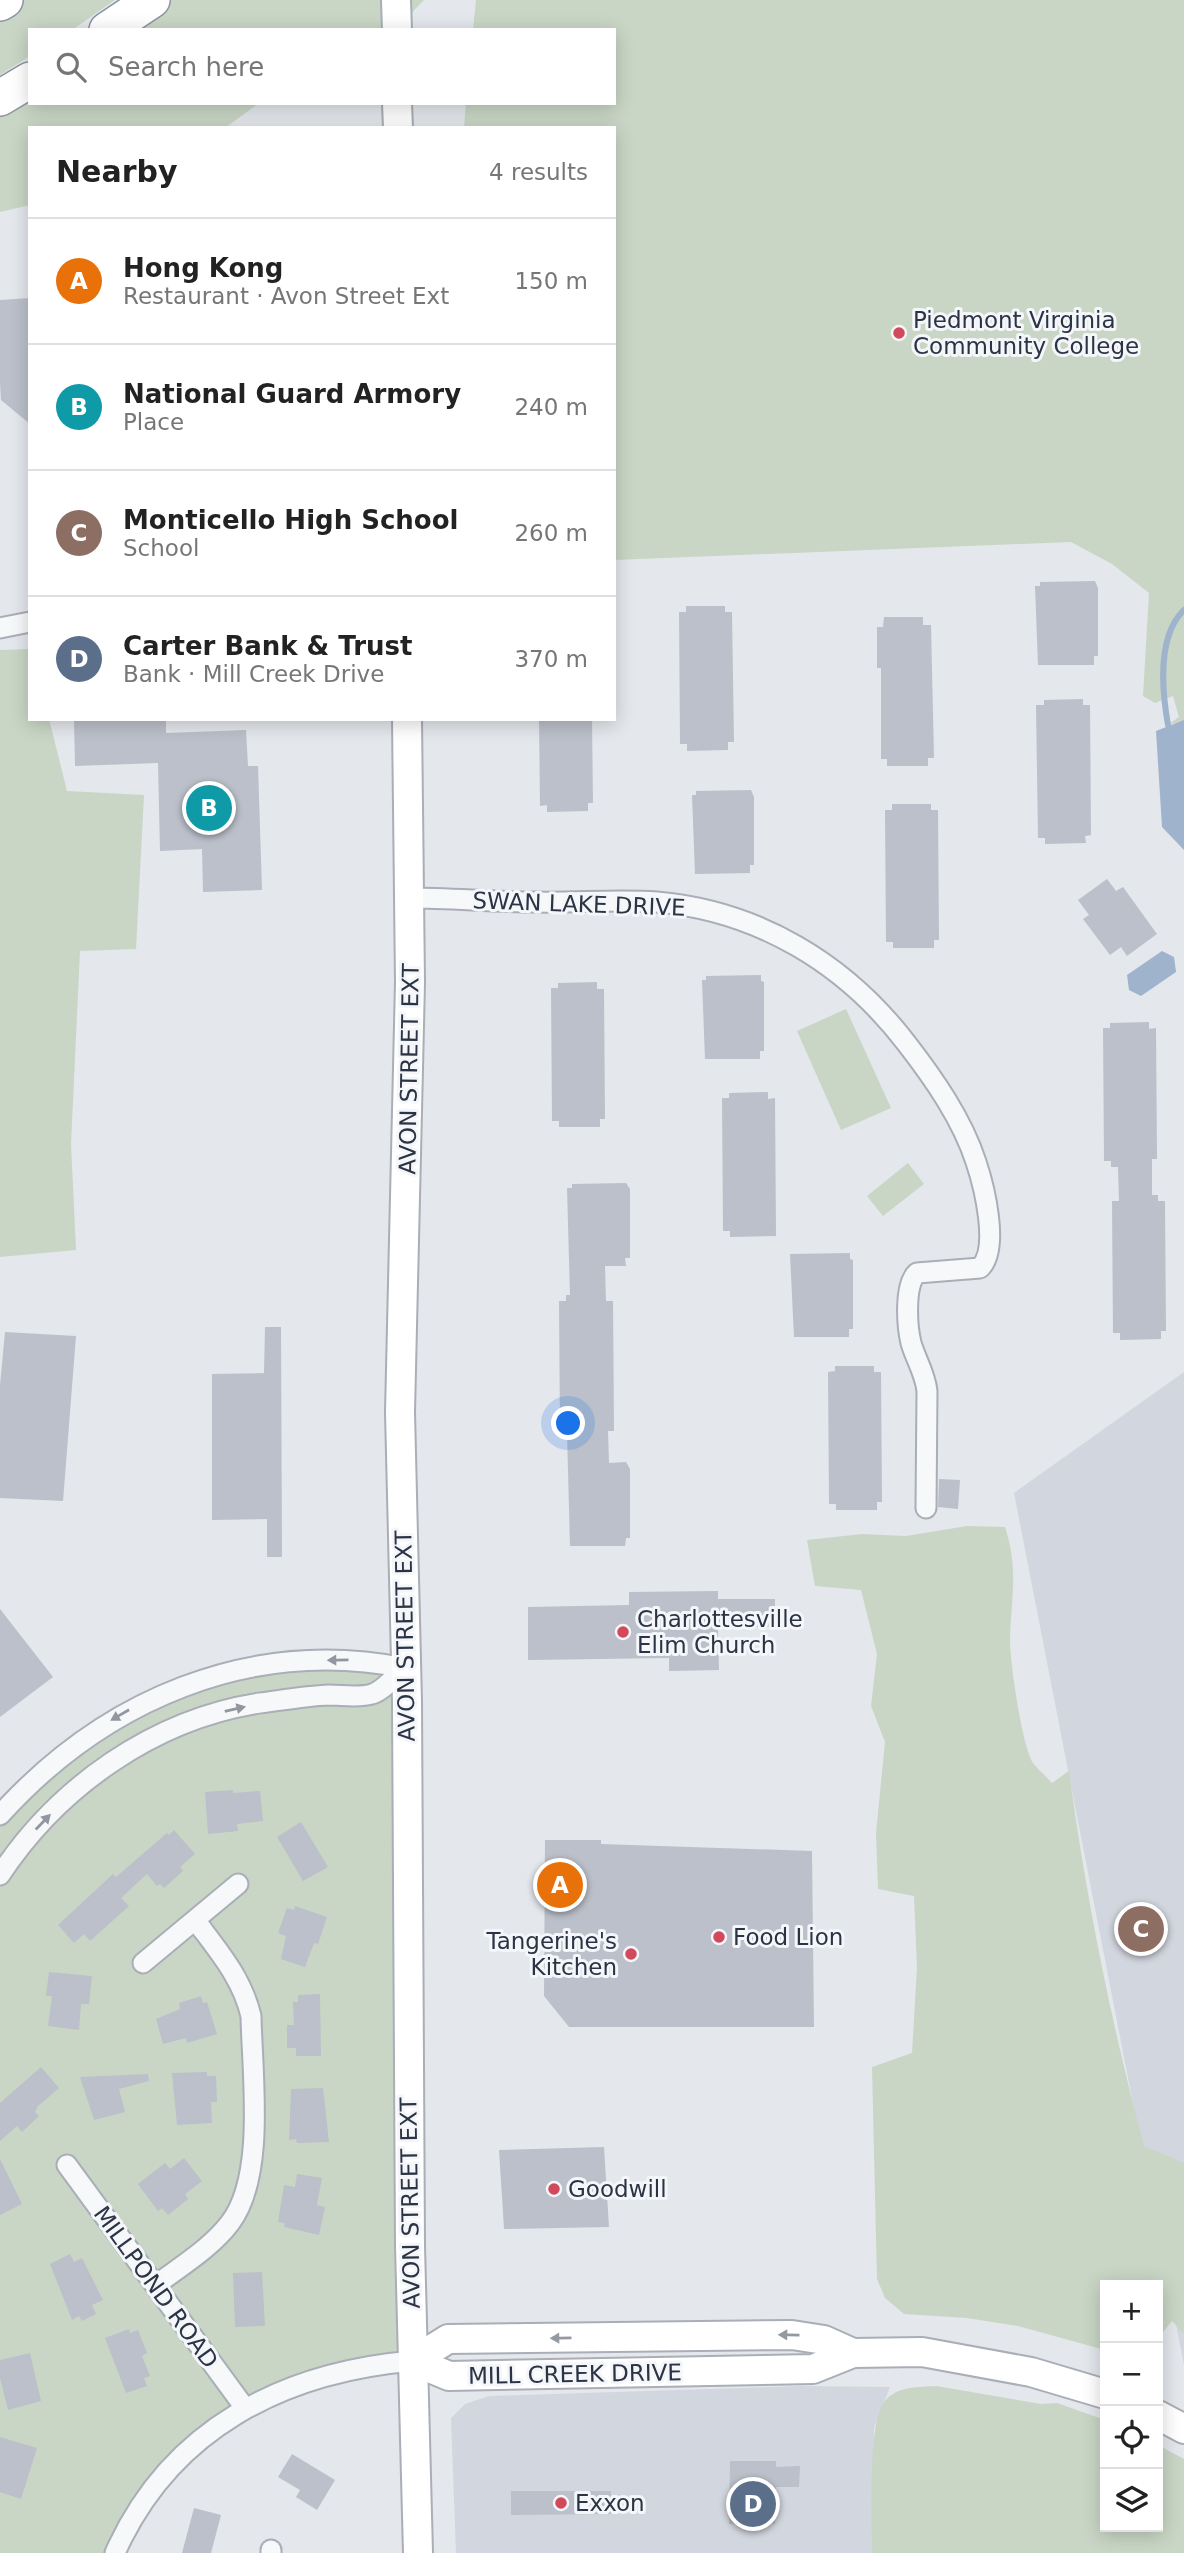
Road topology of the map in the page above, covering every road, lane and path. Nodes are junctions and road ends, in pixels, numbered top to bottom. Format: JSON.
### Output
{"nodes":[{"id":1,"x":5,"y":0,"type":"edge"},
{"id":2,"x":152,"y":0,"type":"edge"},
{"id":3,"x":396,"y":0,"type":"edge"},
{"id":4,"x":0,"y":3,"type":"edge"},
{"id":5,"x":110,"y":28,"type":"edge"},
{"id":6,"x":397,"y":28,"type":"edge"},
{"id":7,"x":28,"y":81,"type":"edge"},
{"id":8,"x":0,"y":99,"type":"edge"},
{"id":9,"x":397,"y":105,"type":"edge"},
{"id":10,"x":398,"y":126,"type":"edge"},
{"id":11,"x":28,"y":622,"type":"edge"},
{"id":12,"x":0,"y":628,"type":"edge"},
{"id":13,"x":407,"y":721,"type":"edge"},
{"id":14,"x":409,"y":898,"type":"junction"},
{"id":15,"x":926,"y":1508,"type":"dead end"},
{"id":16,"x":405,"y":1668,"type":"junction"},
{"id":17,"x":0,"y":1815,"type":"edge"},
{"id":18,"x":7,"y":1849,"type":"edge"},
{"id":19,"x":0,"y":1875,"type":"edge"},
{"id":20,"x":239,"y":1884,"type":"dead end"},
{"id":21,"x":195,"y":1921,"type":"junction"},
{"id":22,"x":143,"y":1963,"type":"dead end"},
{"id":23,"x":67,"y":2165,"type":"dead end"},
{"id":24,"x":156,"y":2286,"type":"junction"},
{"id":25,"x":413,"y":2361,"type":"junction"},
{"id":26,"x":1100,"y":2393,"type":"edge"},
{"id":27,"x":245,"y":2408,"type":"junction"},
{"id":28,"x":1163,"y":2418,"type":"edge"},
{"id":29,"x":1184,"y":2429,"type":"edge"},
{"id":30,"x":115,"y":2553,"type":"edge"},
{"id":31,"x":418,"y":2553,"type":"edge"}],
"edges":[{"from":1,"to":4,"type":"highway"},
{"from":2,"to":5,"type":"highway"},
{"from":3,"to":6,"type":"main road"},
{"from":7,"to":8,"type":"highway"},
{"from":9,"to":10,"type":"main road"},
{"from":11,"to":12,"type":"street"},
{"from":13,"to":14,"type":"main road","name":"AVON STREET EXT"},
{"from":14,"to":15,"type":"street","name":"SWAN LAKE DRIVE"},
{"from":14,"to":16,"type":"main road","name":"AVON STREET EXT"},
{"from":16,"to":17,"type":"street","one_way":true},
{"from":18,"to":16,"type":"street","one_way":true},
{"from":16,"to":25,"type":"main road","name":"AVON STREET EXT"},
{"from":18,"to":19,"type":"street"},
{"from":20,"to":21,"type":"street"},
{"from":21,"to":22,"type":"street"},
{"from":21,"to":24,"type":"street"},
{"from":23,"to":24,"type":"street","name":"MILLPOND ROAD"},
{"from":24,"to":27,"type":"street","name":"MILLPOND ROAD"},
{"from":25,"to":26,"type":"main road","name":"MILL CREEK DRIVE"},
{"from":25,"to":27,"type":"street","name":"MILL CREEK DRIVE"},
{"from":25,"to":31,"type":"main road","name":"AVON STREET EXT"},
{"from":27,"to":30,"type":"street","name":"MILL CREEK DRIVE"},
{"from":28,"to":29,"type":"main road"}]}
